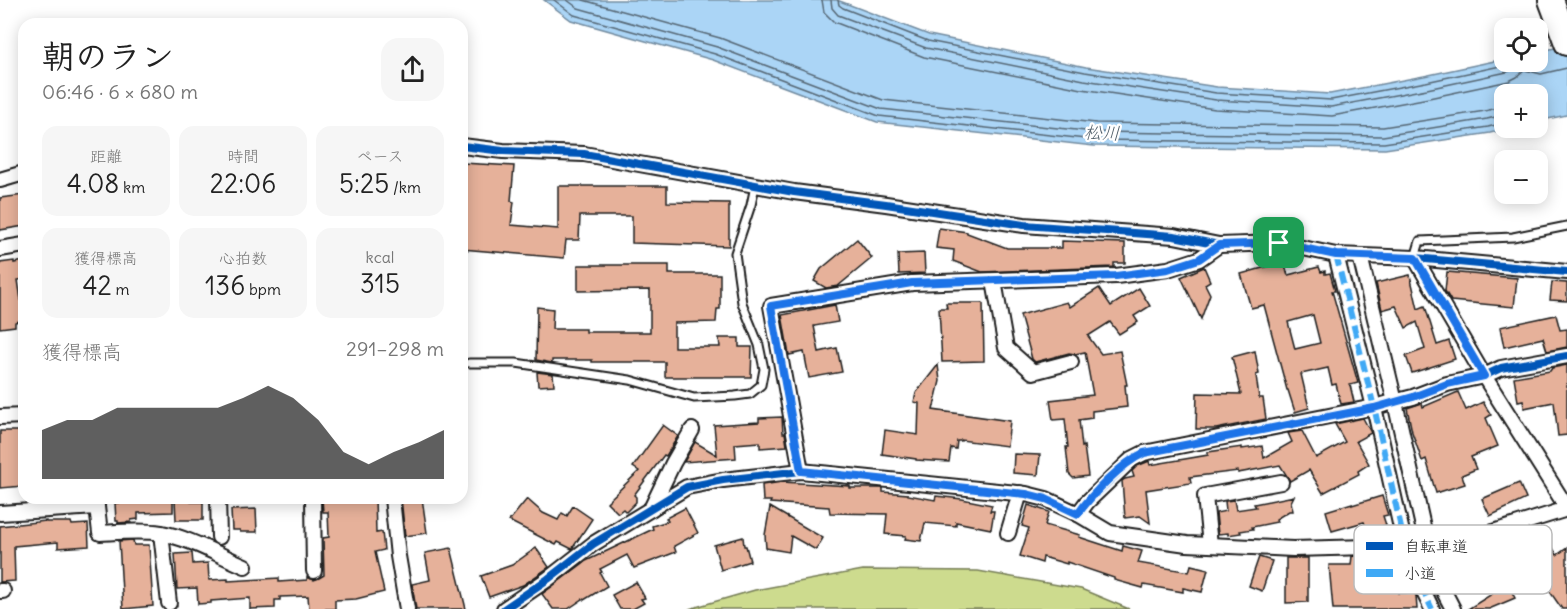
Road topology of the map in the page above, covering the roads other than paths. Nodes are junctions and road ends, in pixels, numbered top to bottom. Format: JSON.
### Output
{"nodes":[{"id":1,"x":1551,"y":0,"type":"edge"},
{"id":2,"x":1567,"y":43,"type":"edge"},
{"id":3,"x":468,"y":147,"type":"edge"},
{"id":4,"x":18,"y":175,"type":"edge"},
{"id":5,"x":0,"y":180,"type":"edge"},
{"id":6,"x":755,"y":186,"type":"junction"},
{"id":7,"x":1567,"y":226,"type":"edge"},
{"id":8,"x":1219,"y":245,"type":"junction"},
{"id":9,"x":18,"y":246,"type":"edge"},
{"id":10,"x":0,"y":249,"type":"edge"},
{"id":11,"x":1336,"y":255,"type":"junction"},
{"id":12,"x":1360,"y":256,"type":"junction"},
{"id":13,"x":1415,"y":258,"type":"junction"},
{"id":14,"x":1567,"y":272,"type":"edge"},
{"id":15,"x":994,"y":281,"type":"junction"},
{"id":16,"x":1567,"y":356,"type":"edge"},
{"id":17,"x":1071,"y":362,"type":"dead end"},
{"id":18,"x":470,"y":363,"type":"dead end"},
{"id":19,"x":1484,"y":376,"type":"junction"},
{"id":20,"x":1395,"y":402,"type":"junction"},
{"id":21,"x":1374,"y":408,"type":"junction"},
{"id":22,"x":18,"y":416,"type":"edge"},
{"id":23,"x":0,"y":417,"type":"edge"},
{"id":24,"x":692,"y":430,"type":"dead end"},
{"id":25,"x":801,"y":471,"type":"junction"},
{"id":26,"x":1281,"y":482,"type":"dead end"},
{"id":27,"x":1020,"y":493,"type":"junction"},
{"id":28,"x":86,"y":504,"type":"edge"},
{"id":29,"x":96,"y":504,"type":"edge"},
{"id":30,"x":218,"y":504,"type":"edge"},
{"id":31,"x":313,"y":504,"type":"edge"},
{"id":32,"x":393,"y":504,"type":"edge"},
{"id":33,"x":651,"y":508,"type":"junction"},
{"id":34,"x":1567,"y":508,"type":"edge"},
{"id":35,"x":0,"y":513,"type":"edge"},
{"id":36,"x":1078,"y":514,"type":"junction"},
{"id":37,"x":1400,"y":525,"type":"edge"},
{"id":38,"x":1423,"y":525,"type":"edge"},
{"id":39,"x":1515,"y":525,"type":"edge"},
{"id":40,"x":161,"y":533,"type":"junction"},
{"id":41,"x":1008,"y":533,"type":"dead end"},
{"id":42,"x":219,"y":537,"type":"dead end"},
{"id":43,"x":1210,"y":545,"type":"junction"},
{"id":44,"x":1354,"y":547,"type":"edge"},
{"id":45,"x":244,"y":567,"type":"dead end"},
{"id":46,"x":314,"y":571,"type":"dead end"},
{"id":47,"x":1425,"y":594,"type":"edge"},
{"id":48,"x":1445,"y":594,"type":"edge"},
{"id":49,"x":169,"y":603,"type":"dead end"},
{"id":50,"x":407,"y":609,"type":"edge"},
{"id":51,"x":504,"y":609,"type":"edge"},
{"id":52,"x":1432,"y":609,"type":"edge"},
{"id":53,"x":1453,"y":609,"type":"edge"}],
"edges":[{"from":1,"to":2,"type":"highway"},
{"from":3,"to":6,"type":"street"},
{"from":4,"to":5,"type":"street"},
{"from":6,"to":8,"type":"street"},
{"from":6,"to":18,"type":"lane"},
{"from":7,"to":13,"type":"lane"},
{"from":8,"to":11,"type":"street"},
{"from":8,"to":15,"type":"street"},
{"from":9,"to":10,"type":"street"},
{"from":11,"to":12,"type":"street"},
{"from":11,"to":21,"type":"street"},
{"from":12,"to":13,"type":"street"},
{"from":12,"to":20,"type":"street"},
{"from":13,"to":14,"type":"street"},
{"from":13,"to":19,"type":"street"},
{"from":15,"to":17,"type":"street"},
{"from":15,"to":25,"type":"street"},
{"from":16,"to":19,"type":"street"},
{"from":19,"to":20,"type":"street"},
{"from":19,"to":34,"type":"street"},
{"from":20,"to":21,"type":"street"},
{"from":20,"to":38,"type":"street"},
{"from":21,"to":36,"type":"street"},
{"from":21,"to":37,"type":"street"},
{"from":22,"to":23,"type":"street"},
{"from":24,"to":33,"type":"street"},
{"from":25,"to":27,"type":"street"},
{"from":25,"to":33,"type":"street"},
{"from":26,"to":43,"type":"street"},
{"from":27,"to":36,"type":"street"},
{"from":27,"to":41,"type":"street"},
{"from":28,"to":35,"type":"street"},
{"from":29,"to":40,"type":"street"},
{"from":30,"to":42,"type":"street"},
{"from":31,"to":46,"type":"street"},
{"from":32,"to":50,"type":"street"},
{"from":33,"to":51,"type":"street"},
{"from":34,"to":39,"type":"street"},
{"from":36,"to":43,"type":"street"},
{"from":40,"to":45,"type":"street"},
{"from":40,"to":49,"type":"street"},
{"from":43,"to":44,"type":"street"},
{"from":47,"to":52,"type":"street"},
{"from":48,"to":53,"type":"street"}]}
